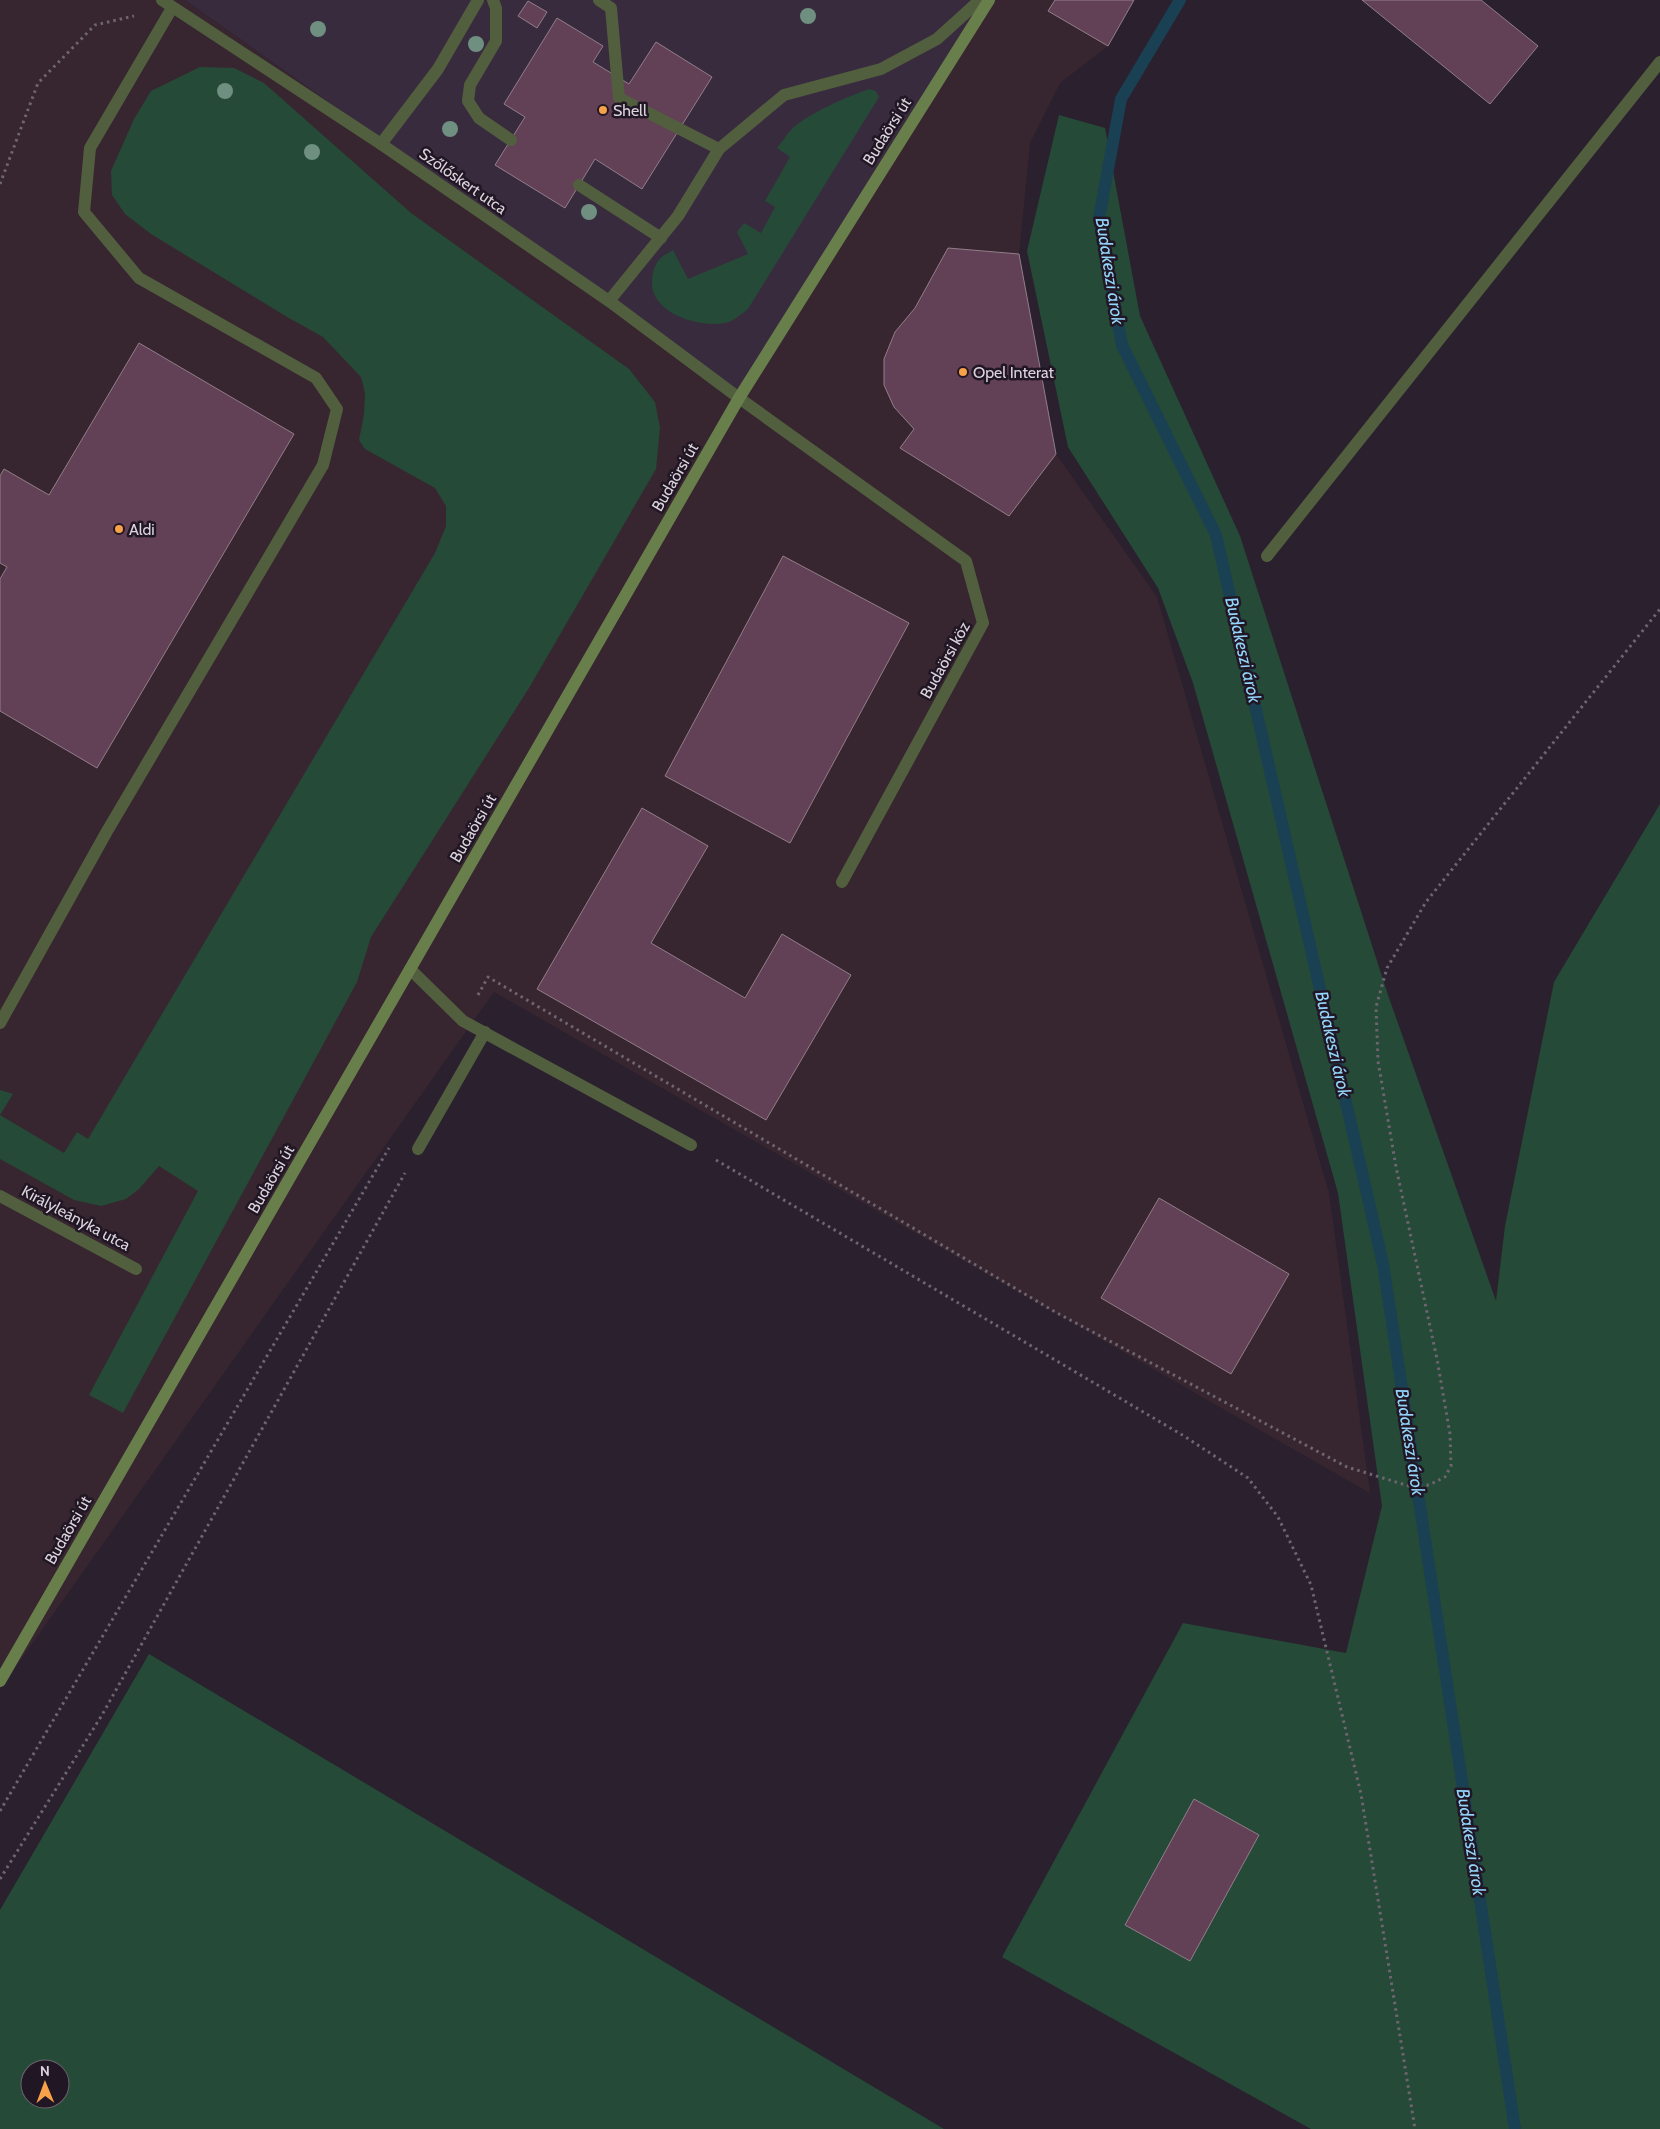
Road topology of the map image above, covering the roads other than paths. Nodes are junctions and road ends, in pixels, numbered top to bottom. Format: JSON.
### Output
{"nodes":[{"id":1,"x":478,"y":0,"type":"edge"},
{"id":2,"x":493,"y":0,"type":"edge"},
{"id":3,"x":599,"y":0,"type":"edge"},
{"id":4,"x":980,"y":0,"type":"edge"},
{"id":5,"x":989,"y":0,"type":"edge"},
{"id":6,"x":171,"y":3,"type":"edge"},
{"id":7,"x":1660,"y":62,"type":"edge"},
{"id":8,"x":511,"y":140,"type":"dead end"},
{"id":9,"x":381,"y":144,"type":"junction"},
{"id":10,"x":719,"y":149,"type":"junction"},
{"id":11,"x":579,"y":185,"type":"dead end"},
{"id":12,"x":660,"y":238,"type":"junction"},
{"id":13,"x":609,"y":301,"type":"junction"},
{"id":14,"x":738,"y":398,"type":"junction"},
{"id":15,"x":1267,"y":556,"type":"dead end"},
{"id":16,"x":842,"y":882,"type":"dead end"},
{"id":17,"x":410,"y":969,"type":"junction"},
{"id":18,"x":0,"y":1023,"type":"edge"},
{"id":19,"x":484,"y":1032,"type":"junction"},
{"id":20,"x":691,"y":1145,"type":"road end"},
{"id":21,"x":418,"y":1149,"type":"road end"},
{"id":22,"x":0,"y":1196,"type":"edge"},
{"id":23,"x":136,"y":1269,"type":"dead end"},
{"id":24,"x":0,"y":1681,"type":"edge"}],
"edges":[{"from":1,"to":9,"type":"street"},
{"from":2,"to":8,"type":"street"},
{"from":3,"to":10,"type":"street"},
{"from":4,"to":10,"type":"street"},
{"from":5,"to":14,"type":"main road","name":"Budaörsi út"},
{"from":6,"to":9,"type":"street","name":"Szőlőskert utca"},
{"from":6,"to":18,"type":"street"},
{"from":7,"to":15,"type":"street"},
{"from":9,"to":13,"type":"street","name":"Szőlőskert utca"},
{"from":10,"to":12,"type":"street"},
{"from":11,"to":12,"type":"street"},
{"from":12,"to":13,"type":"street"},
{"from":13,"to":14,"type":"street","name":"Szőlőskert utca"},
{"from":14,"to":16,"type":"street","name":"Budaörsi köz"},
{"from":14,"to":17,"type":"main road","name":"Budaörsi út"},
{"from":17,"to":19,"type":"street"},
{"from":17,"to":24,"type":"main road","name":"Budaörsi út"},
{"from":19,"to":20,"type":"street"},
{"from":19,"to":21,"type":"street"},
{"from":22,"to":23,"type":"street","name":"Királyleányka utca"}]}
